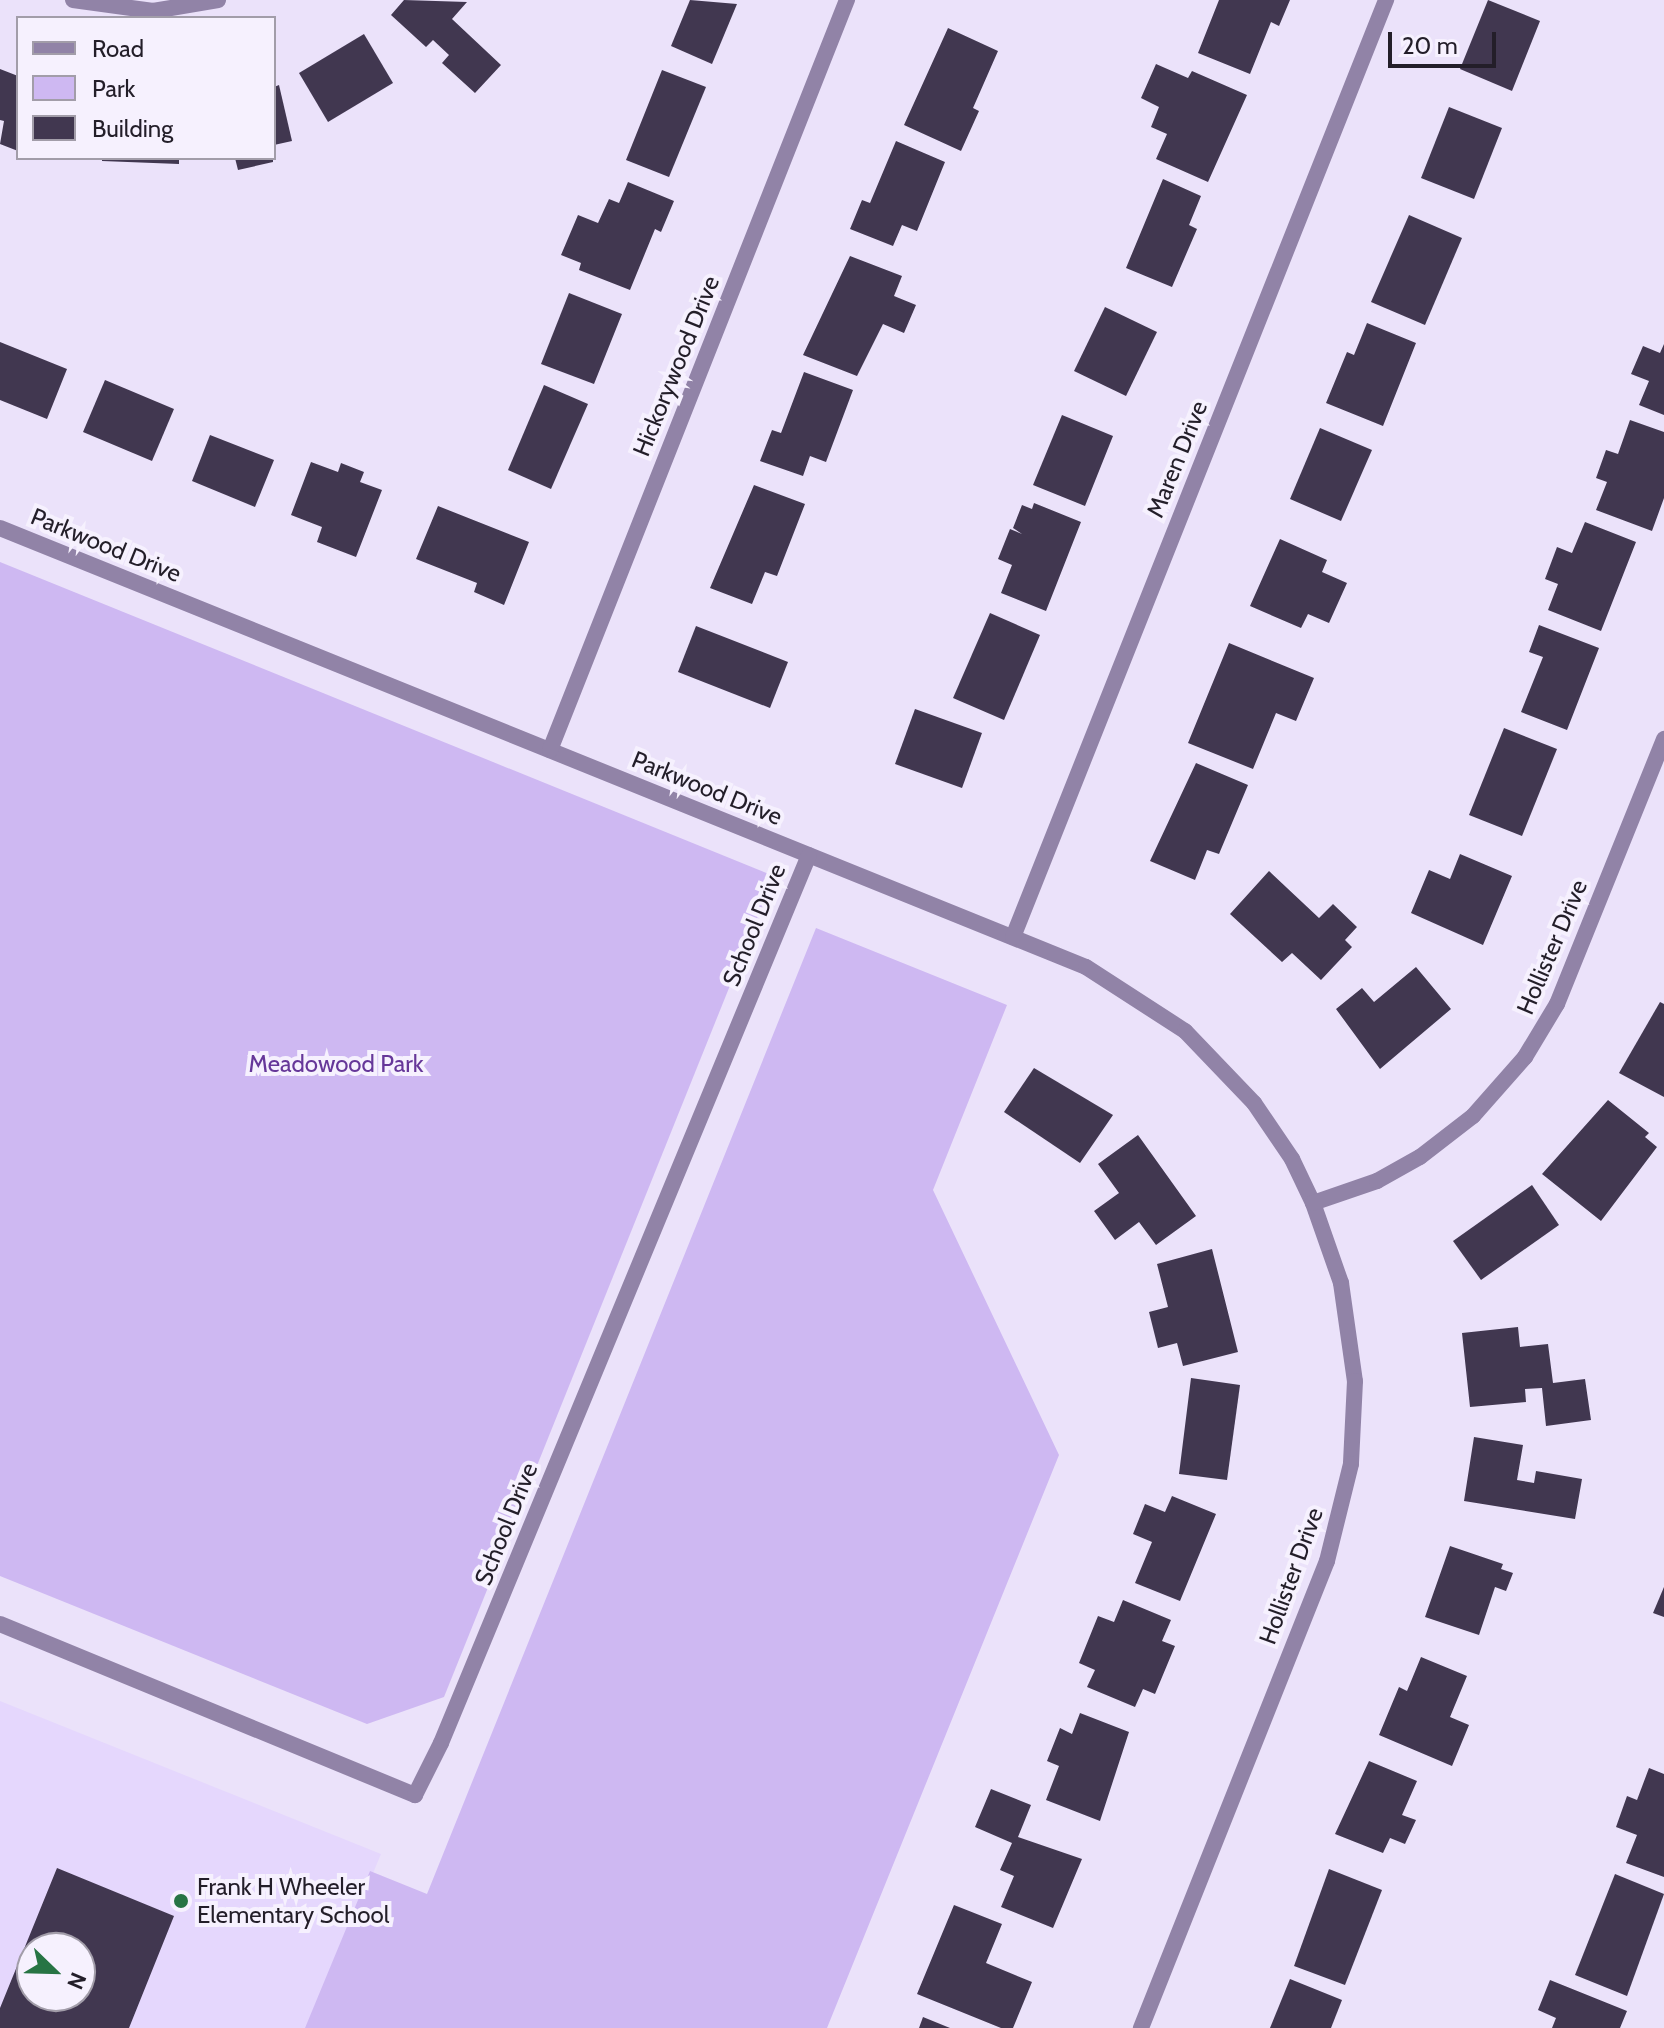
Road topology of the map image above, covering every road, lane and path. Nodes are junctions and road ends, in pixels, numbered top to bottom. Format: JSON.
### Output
{"nodes":[{"id":1,"x":73,"y":0,"type":"edge"},
{"id":2,"x":218,"y":0,"type":"edge"},
{"id":3,"x":847,"y":0,"type":"edge"},
{"id":4,"x":1386,"y":0,"type":"edge"},
{"id":5,"x":0,"y":528,"type":"edge"},
{"id":6,"x":1664,"y":739,"type":"edge"},
{"id":7,"x":550,"y":750,"type":"junction"},
{"id":8,"x":809,"y":855,"type":"junction"},
{"id":9,"x":1013,"y":937,"type":"junction"},
{"id":10,"x":1313,"y":1203,"type":"junction"},
{"id":11,"x":0,"y":1624,"type":"edge"},
{"id":12,"x":1141,"y":2028,"type":"edge"}],
"edges":[{"from":1,"to":2,"type":"street"},
{"from":3,"to":7,"type":"street","name":"Hickorywood Drive"},
{"from":4,"to":9,"type":"street","name":"Maren Drive"},
{"from":5,"to":7,"type":"street","name":"Parkwood Drive"},
{"from":6,"to":10,"type":"street","name":"Hollister Drive"},
{"from":7,"to":8,"type":"street","name":"Parkwood Drive"},
{"from":8,"to":9,"type":"street","name":"Parkwood Drive"},
{"from":8,"to":11,"type":"street","name":"School Drive"},
{"from":9,"to":10,"type":"street","name":"Parkwood Drive"},
{"from":10,"to":12,"type":"street","name":"Hollister Drive"}]}
